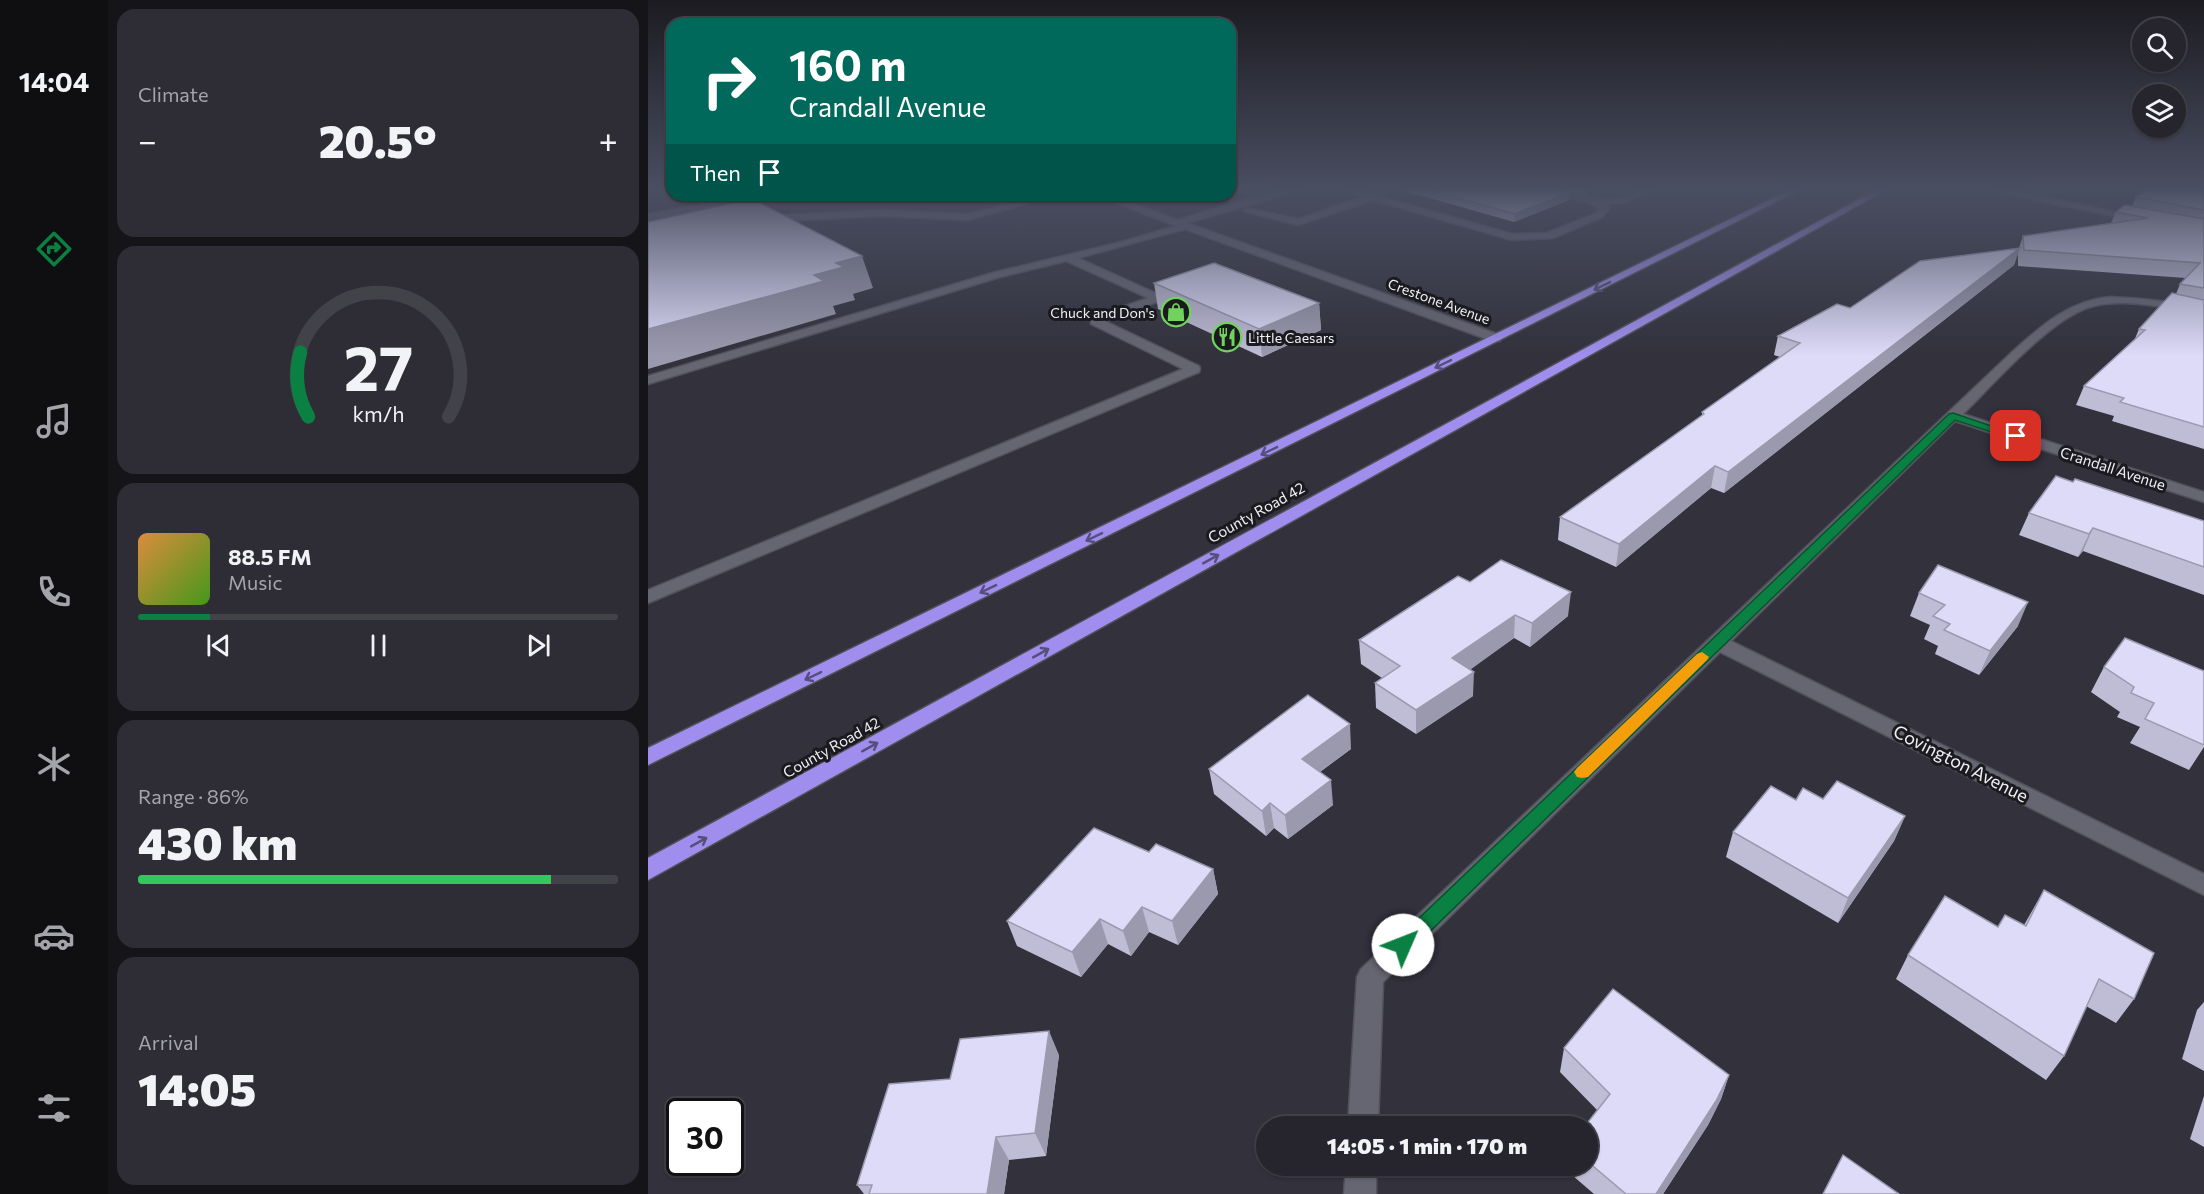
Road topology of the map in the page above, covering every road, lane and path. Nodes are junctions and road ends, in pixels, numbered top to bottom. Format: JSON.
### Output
{"nodes":[{"id":1,"x":1117,"y":245,"type":"edge"},
{"id":2,"x":1237,"y":245,"type":"edge"},
{"id":3,"x":1685,"y":245,"type":"edge"},
{"id":4,"x":1783,"y":245,"type":"edge"},
{"id":5,"x":1068,"y":258,"type":"junction"},
{"id":6,"x":2204,"y":312,"type":"edge"},
{"id":7,"x":1496,"y":338,"type":"junction"},
{"id":8,"x":648,"y":380,"type":"edge"},
{"id":9,"x":1953,"y":416,"type":"junction"},
{"id":10,"x":2204,"y":497,"type":"edge"},
{"id":11,"x":648,"y":597,"type":"edge"},
{"id":12,"x":1718,"y":642,"type":"junction"},
{"id":13,"x":648,"y":758,"type":"edge"},
{"id":14,"x":648,"y":870,"type":"edge"},
{"id":15,"x":2204,"y":885,"type":"edge"},
{"id":16,"x":1363,"y":1116,"type":"edge"},
{"id":17,"x":1361,"y":1176,"type":"edge"},
{"id":18,"x":1360,"y":1194,"type":"edge"}],
"edges":[{"from":1,"to":5,"type":"street"},
{"from":2,"to":7,"type":"street","name":"Crestone Avenue"},
{"from":3,"to":7,"type":"highway","one_way":true},
{"from":14,"to":4,"type":"highway","name":"County Road 42","one_way":true},
{"from":5,"to":8,"type":"street"},
{"from":5,"to":11,"type":"street"},
{"from":6,"to":9,"type":"street"},
{"from":7,"to":13,"type":"highway","one_way":true},
{"from":9,"to":10,"type":"street","name":"Crandall Avenue"},
{"from":9,"to":12,"type":"street"},
{"from":12,"to":15,"type":"street","name":"Covington Avenue"},
{"from":12,"to":16,"type":"street"},
{"from":17,"to":18,"type":"street"}]}
